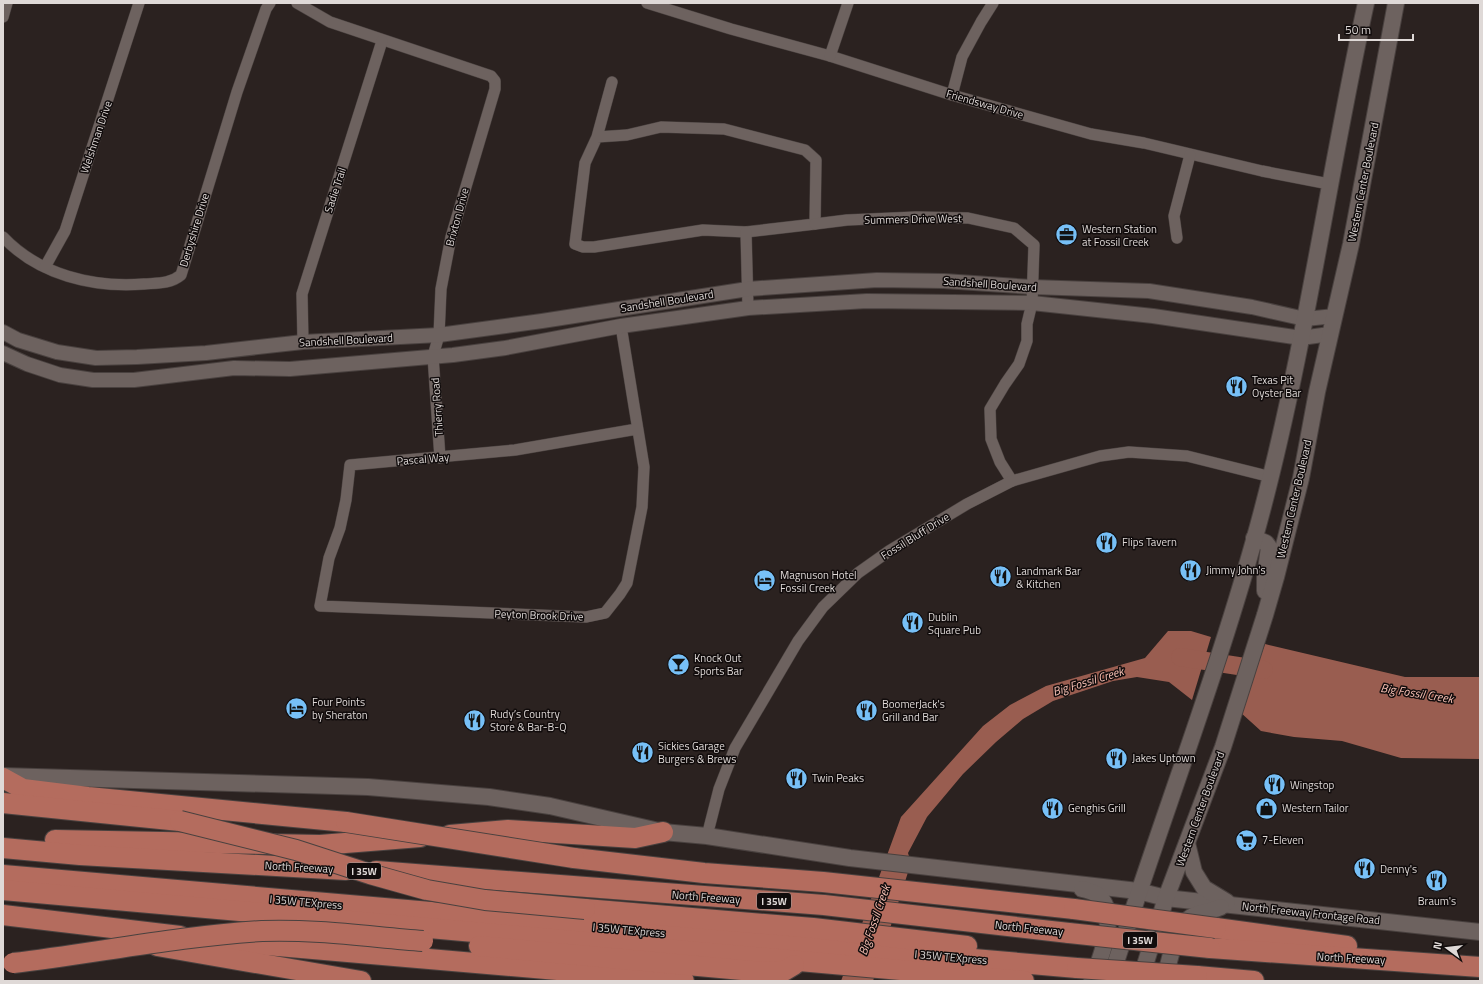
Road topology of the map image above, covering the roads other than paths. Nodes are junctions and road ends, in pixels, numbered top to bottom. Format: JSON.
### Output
{"nodes":[{"id":1,"x":7,"y":3,"type":"edge"},
{"id":2,"x":139,"y":3,"type":"edge"},
{"id":3,"x":270,"y":3,"type":"edge"},
{"id":4,"x":297,"y":3,"type":"edge"},
{"id":5,"x":647,"y":3,"type":"edge"},
{"id":6,"x":848,"y":3,"type":"edge"},
{"id":7,"x":993,"y":3,"type":"edge"},
{"id":8,"x":1366,"y":3,"type":"edge"},
{"id":9,"x":1396,"y":3,"type":"edge"},
{"id":10,"x":3,"y":17,"type":"edge"},
{"id":11,"x":382,"y":41,"type":"junction"},
{"id":12,"x":830,"y":56,"type":"junction"},
{"id":13,"x":612,"y":82,"type":"dead end"},
{"id":14,"x":952,"y":95,"type":"junction"},
{"id":15,"x":597,"y":137,"type":"junction"},
{"id":16,"x":1190,"y":155,"type":"junction"},
{"id":17,"x":1329,"y":184,"type":"junction"},
{"id":18,"x":815,"y":224,"type":"junction"},
{"id":19,"x":746,"y":232,"type":"junction"},
{"id":20,"x":3,"y":237,"type":"edge"},
{"id":21,"x":1178,"y":238,"type":"dead end"},
{"id":22,"x":45,"y":267,"type":"junction"},
{"id":23,"x":1032,"y":287,"type":"junction"},
{"id":24,"x":748,"y":289,"type":"junction"},
{"id":25,"x":1032,"y":304,"type":"junction"},
{"id":26,"x":748,"y":308,"type":"junction"},
{"id":27,"x":1335,"y":316,"type":"junction"},
{"id":28,"x":1305,"y":319,"type":"junction"},
{"id":29,"x":622,"y":326,"type":"junction"},
{"id":30,"x":3,"y":332,"type":"edge"},
{"id":31,"x":1330,"y":334,"type":"junction"},
{"id":32,"x":438,"y":335,"type":"junction"},
{"id":33,"x":1301,"y":338,"type":"junction"},
{"id":34,"x":303,"y":342,"type":"junction"},
{"id":35,"x":3,"y":353,"type":"edge"},
{"id":36,"x":433,"y":356,"type":"junction"},
{"id":37,"x":638,"y":429,"type":"junction"},
{"id":38,"x":440,"y":458,"type":"junction"},
{"id":39,"x":1271,"y":477,"type":"junction"},
{"id":40,"x":1012,"y":481,"type":"junction"},
{"id":41,"x":1254,"y":538,"type":"junction"},
{"id":42,"x":320,"y":606,"type":"joint"},
{"id":43,"x":1265,"y":615,"type":"junction"},
{"id":44,"x":3,"y":777,"type":"edge"},
{"id":45,"x":3,"y":803,"type":"edge"},
{"id":46,"x":663,"y":832,"type":"junction"},
{"id":47,"x":707,"y":836,"type":"junction"},
{"id":48,"x":3,"y":838,"type":"edge"},
{"id":49,"x":1187,"y":843,"type":"junction"},
{"id":50,"x":3,"y":848,"type":"edge"},
{"id":51,"x":3,"y":875,"type":"edge"},
{"id":52,"x":1062,"y":882,"type":"junction"},
{"id":53,"x":3,"y":890,"type":"edge"},
{"id":54,"x":1138,"y":891,"type":"junction"},
{"id":55,"x":1166,"y":898,"type":"junction"},
{"id":56,"x":1230,"y":904,"type":"junction"},
{"id":57,"x":3,"y":915,"type":"edge"},
{"id":58,"x":3,"y":923,"type":"edge"},
{"id":59,"x":1480,"y":932,"type":"edge"},
{"id":60,"x":808,"y":945,"type":"junction"},
{"id":61,"x":918,"y":955,"type":"junction"},
{"id":62,"x":1480,"y":959,"type":"edge"},
{"id":63,"x":8,"y":963,"type":"edge"},
{"id":64,"x":1480,"y":967,"type":"edge"},
{"id":65,"x":361,"y":981,"type":"edge"},
{"id":66,"x":684,"y":981,"type":"edge"},
{"id":67,"x":1024,"y":981,"type":"edge"},
{"id":68,"x":1092,"y":981,"type":"edge"},
{"id":69,"x":1110,"y":981,"type":"edge"},
{"id":70,"x":1140,"y":981,"type":"edge"},
{"id":71,"x":1164,"y":981,"type":"edge"},
{"id":72,"x":1254,"y":981,"type":"edge"}],
"edges":[{"from":1,"to":10,"type":"street"},
{"from":2,"to":22,"type":"street","name":"Welshman Drive"},
{"from":3,"to":22,"type":"street","name":"Derbyshire Drive"},
{"from":4,"to":11,"type":"street"},
{"from":5,"to":12,"type":"street","name":"Friendsway Drive"},
{"from":6,"to":12,"type":"street"},
{"from":7,"to":14,"type":"street"},
{"from":8,"to":17,"type":"main road"},
{"from":9,"to":27,"type":"main road","name":"Western Center Boulevard"},
{"from":11,"to":32,"type":"street","name":"Brixton Drive"},
{"from":11,"to":34,"type":"street","name":"Sadie Trail"},
{"from":12,"to":14,"type":"street","name":"Friendsway Drive"},
{"from":13,"to":15,"type":"street"},
{"from":14,"to":16,"type":"street","name":"Friendsway Drive"},
{"from":15,"to":18,"type":"street"},
{"from":15,"to":19,"type":"street"},
{"from":16,"to":17,"type":"street","name":"Friendsway Drive"},
{"from":16,"to":21,"type":"street"},
{"from":17,"to":28,"type":"main road"},
{"from":18,"to":19,"type":"street"},
{"from":18,"to":23,"type":"street","name":"Summers Drive West"},
{"from":19,"to":24,"type":"street"},
{"from":20,"to":22,"type":"street","name":"Derbyshire Drive"},
{"from":23,"to":24,"type":"street","name":"Sandshell Boulevard"},
{"from":23,"to":25,"type":"street"},
{"from":23,"to":28,"type":"street","name":"Sandshell Boulevard"},
{"from":24,"to":26,"type":"street"},
{"from":24,"to":32,"type":"street","name":"Sandshell Boulevard"},
{"from":25,"to":26,"type":"street","name":"Sandshell Boulevard"},
{"from":25,"to":33,"type":"street","name":"Sandshell Boulevard"},
{"from":25,"to":40,"type":"street"},
{"from":26,"to":29,"type":"street","name":"Sandshell Boulevard"},
{"from":27,"to":28,"type":"street","name":"Sandshell Boulevard"},
{"from":27,"to":31,"type":"main road","name":"Western Center Boulevard"},
{"from":28,"to":33,"type":"main road"},
{"from":29,"to":36,"type":"street","name":"Sandshell Boulevard"},
{"from":29,"to":37,"type":"street","name":"Peyton Brook Drive"},
{"from":30,"to":34,"type":"street","name":"Sandshell Boulevard"},
{"from":31,"to":33,"type":"street","name":"Sandshell Boulevard"},
{"from":31,"to":43,"type":"main road","name":"Western Center Boulevard"},
{"from":32,"to":34,"type":"street","name":"Sandshell Boulevard"},
{"from":32,"to":36,"type":"street","name":"Brixton Drive"},
{"from":33,"to":39,"type":"main road"},
{"from":35,"to":36,"type":"street","name":"Sandshell Boulevard"},
{"from":36,"to":38,"type":"street","name":"Thierry Road"},
{"from":37,"to":38,"type":"street","name":"Pascal Way"},
{"from":37,"to":42,"type":"street","name":"Peyton Brook Drive"},
{"from":38,"to":42,"type":"street","name":"Pascal Way"},
{"from":39,"to":40,"type":"street","name":"Fossil Bluff Drive"},
{"from":39,"to":41,"type":"main road"},
{"from":40,"to":47,"type":"street","name":"Fossil Bluff Drive"},
{"from":41,"to":43,"type":"main road"},
{"from":41,"to":54,"type":"main road"},
{"from":43,"to":49,"type":"main road","name":"Western Center Boulevard"},
{"from":44,"to":46,"type":"main road"},
{"from":44,"to":62,"type":"highway","bridge":true},
{"from":45,"to":60,"type":"highway","bridge":true},
{"from":46,"to":47,"type":"main road"},
{"from":46,"to":48,"type":"highway"},
{"from":47,"to":52,"type":"main road"},
{"from":49,"to":55,"type":"main road","name":"Western Center Boulevard"},
{"from":49,"to":56,"type":"main road"},
{"from":50,"to":64,"type":"highway","name":"North Freeway","number":"I 35W","bridge":true},
{"from":51,"to":60,"type":"highway","name":"I 35W TEXpress"},
{"from":52,"to":54,"type":"main road"},
{"from":52,"to":68,"type":"main road"},
{"from":53,"to":60,"type":"highway","name":"I 35W TEXpress"},
{"from":54,"to":55,"type":"main road"},
{"from":54,"to":69,"type":"main road"},
{"from":55,"to":56,"type":"main road","name":"North Freeway Frontage Road"},
{"from":55,"to":70,"type":"main road","name":"Western Center Boulevard"},
{"from":56,"to":59,"type":"main road","name":"North Freeway Frontage Road"},
{"from":56,"to":71,"type":"main road"},
{"from":57,"to":66,"type":"highway"},
{"from":58,"to":65,"type":"highway"},
{"from":60,"to":61,"type":"highway","name":"I 35W TEXpress"},
{"from":60,"to":63,"type":"highway","bridge":true},
{"from":61,"to":67,"type":"highway","name":"I 35W TEXpress"},
{"from":61,"to":72,"type":"highway","bridge":true}]}
